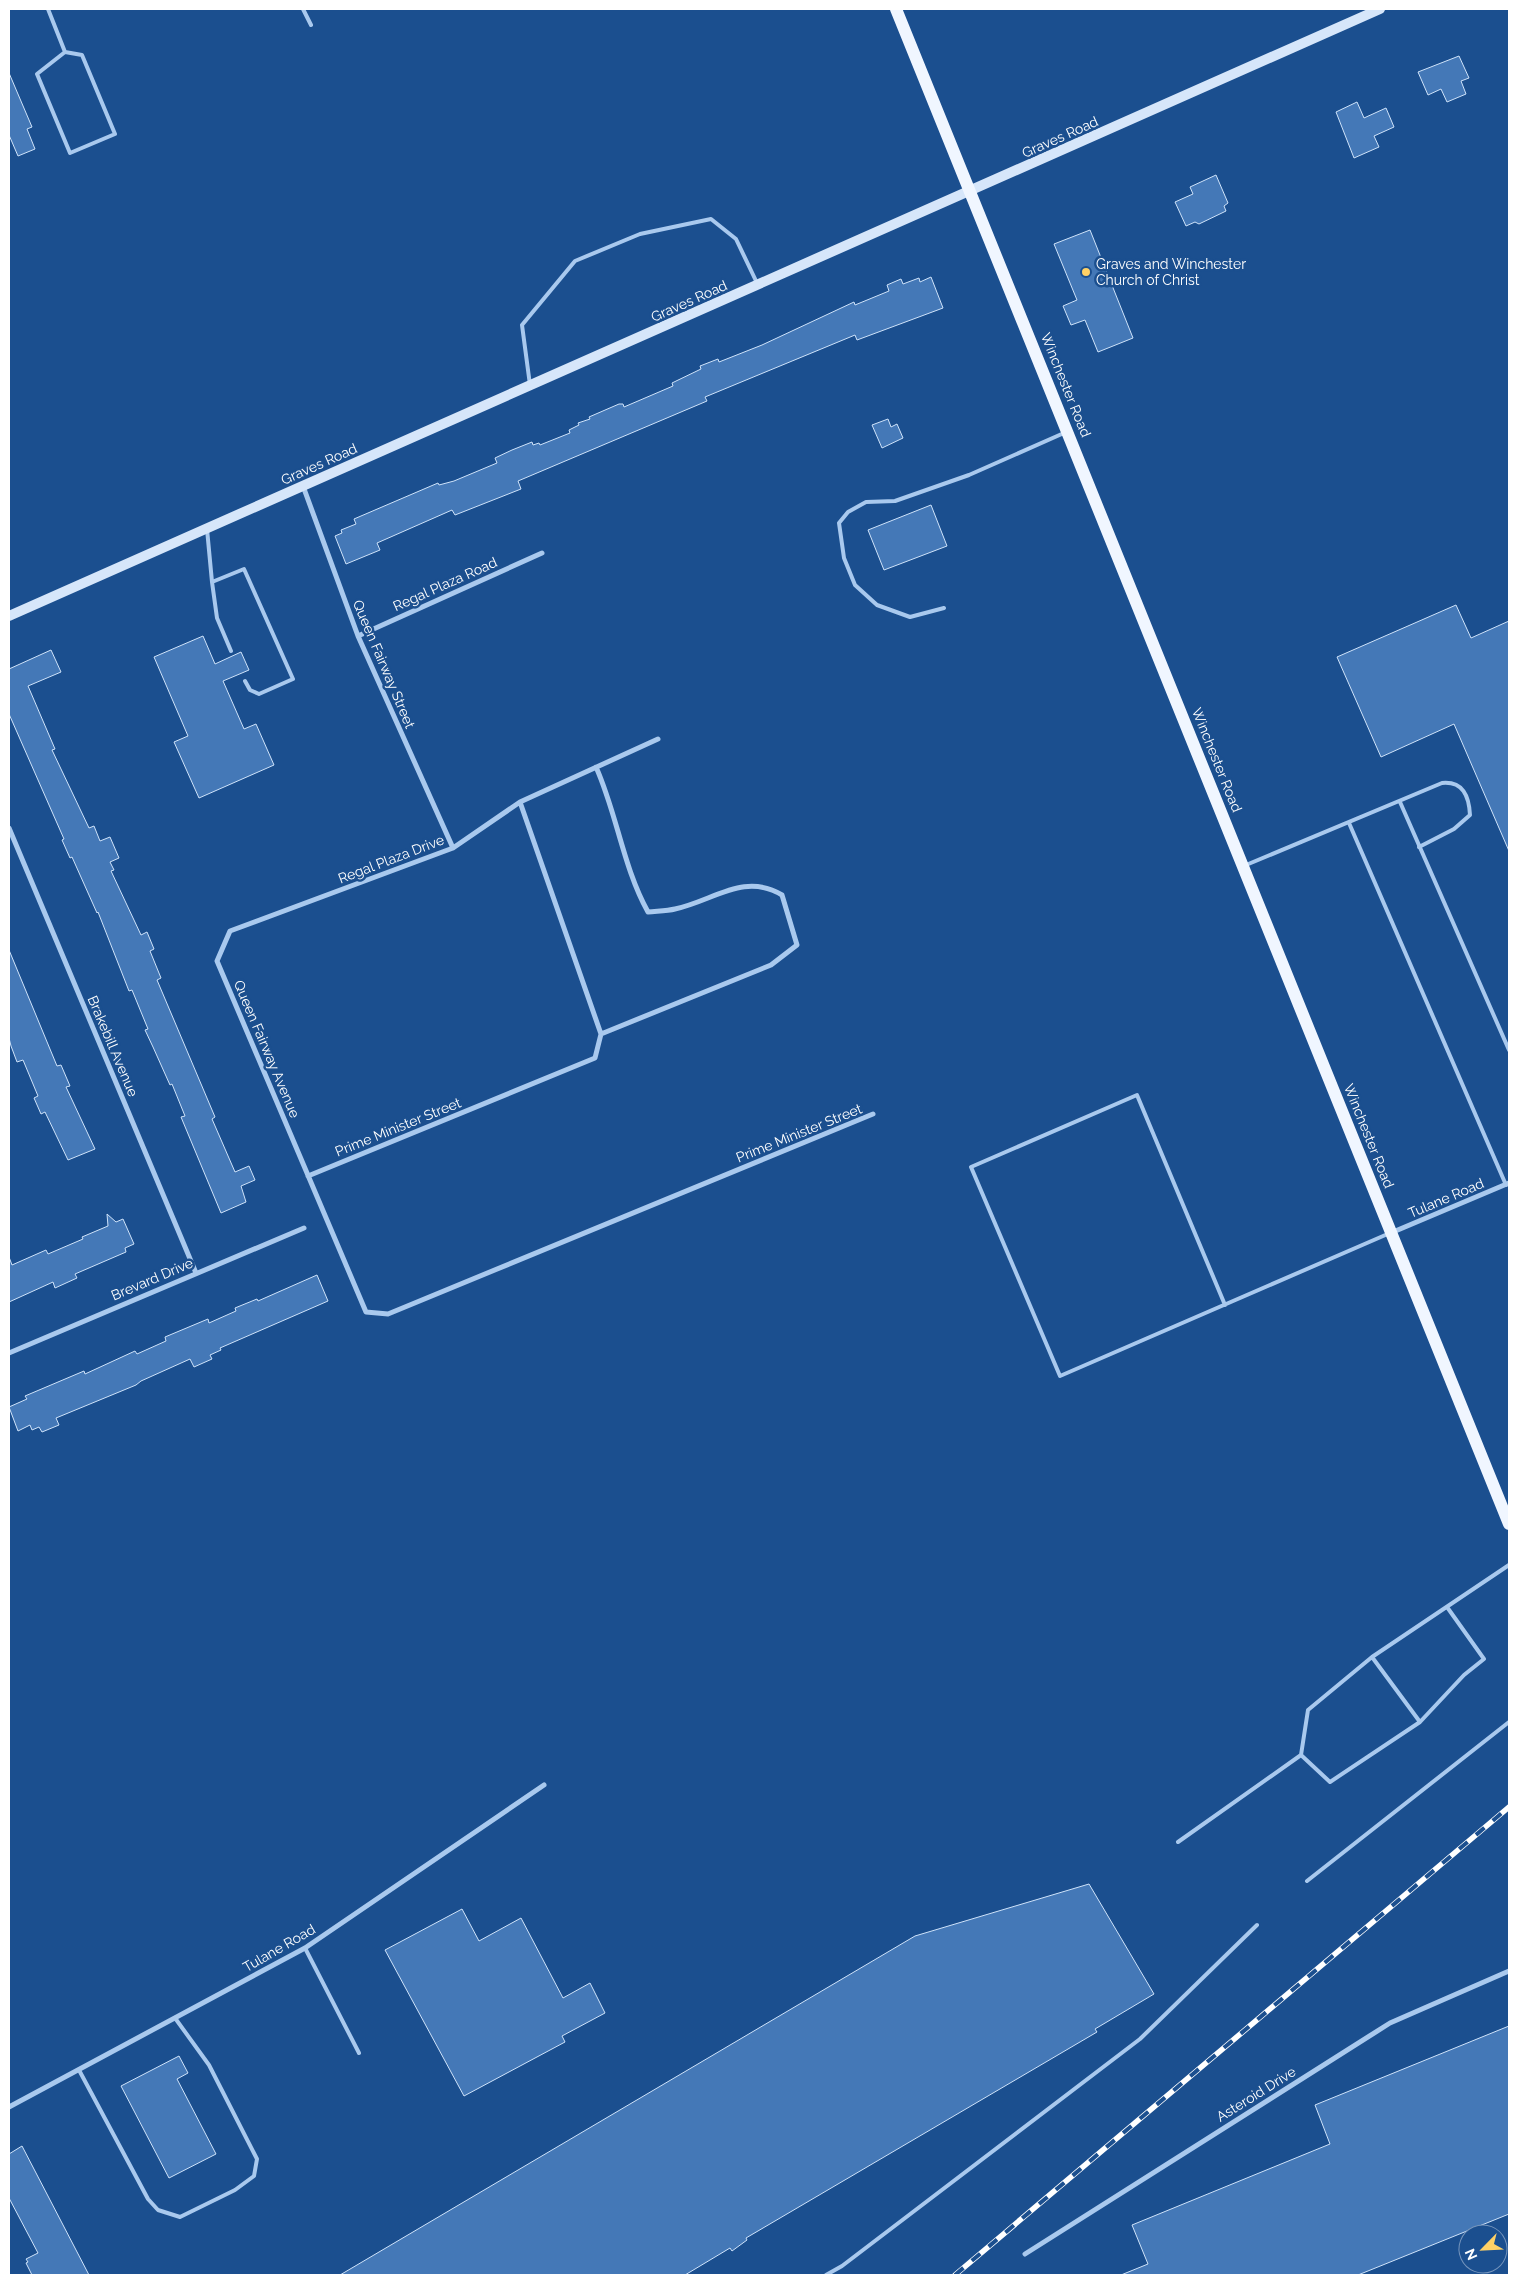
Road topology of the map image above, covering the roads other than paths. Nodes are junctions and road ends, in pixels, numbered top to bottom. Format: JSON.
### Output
{"nodes":[{"id":1,"x":48,"y":9,"type":"edge"},
{"id":2,"x":303,"y":9,"type":"edge"},
{"id":3,"x":896,"y":9,"type":"edge"},
{"id":4,"x":1380,"y":9,"type":"edge"},
{"id":5,"x":311,"y":25,"type":"dead end"},
{"id":6,"x":65,"y":52,"type":"junction"},
{"id":7,"x":971,"y":191,"type":"junction"},
{"id":8,"x":758,"y":285,"type":"junction"},
{"id":9,"x":530,"y":386,"type":"junction"},
{"id":10,"x":1068,"y":431,"type":"junction"},
{"id":11,"x":303,"y":486,"type":"junction"},
{"id":12,"x":207,"y":528,"type":"junction"},
{"id":13,"x":542,"y":553,"type":"dead end"},
{"id":14,"x":212,"y":582,"type":"junction"},
{"id":15,"x":944,"y":608,"type":"dead end"},
{"id":16,"x":9,"y":616,"type":"edge"},
{"id":17,"x":358,"y":636,"type":"junction"},
{"id":18,"x":231,"y":651,"type":"dead end"},
{"id":19,"x":244,"y":681,"type":"dead end"},
{"id":20,"x":658,"y":739,"type":"dead end"},
{"id":21,"x":596,"y":768,"type":"junction"},
{"id":22,"x":520,"y":802,"type":"junction"},
{"id":23,"x":1400,"y":802,"type":"junction"},
{"id":24,"x":1349,"y":823,"type":"junction"},
{"id":25,"x":9,"y":828,"type":"edge"},
{"id":26,"x":1418,"y":847,"type":"junction"},
{"id":27,"x":453,"y":848,"type":"junction"},
{"id":28,"x":1244,"y":866,"type":"junction"},
{"id":29,"x":230,"y":931,"type":"joint"},
{"id":30,"x":601,"y":1034,"type":"junction"},
{"id":31,"x":1509,"y":1050,"type":"edge"},
{"id":32,"x":873,"y":1114,"type":"dead end"},
{"id":33,"x":308,"y":1176,"type":"junction"},
{"id":34,"x":1508,"y":1184,"type":"edge"},
{"id":35,"x":304,"y":1228,"type":"dead end"},
{"id":36,"x":1392,"y":1232,"type":"junction"},
{"id":37,"x":196,"y":1272,"type":"junction"},
{"id":38,"x":1226,"y":1305,"type":"junction"},
{"id":39,"x":9,"y":1353,"type":"edge"},
{"id":40,"x":1509,"y":1524,"type":"edge"},
{"id":41,"x":1509,"y":1565,"type":"edge"},
{"id":42,"x":1447,"y":1607,"type":"junction"},
{"id":43,"x":1372,"y":1658,"type":"junction"},
{"id":44,"x":1420,"y":1722,"type":"junction"},
{"id":45,"x":1509,"y":1722,"type":"edge"},
{"id":46,"x":1301,"y":1755,"type":"junction"},
{"id":47,"x":544,"y":1784,"type":"dead end"},
{"id":48,"x":1178,"y":1842,"type":"dead end"},
{"id":49,"x":1307,"y":1881,"type":"dead end"},
{"id":50,"x":1257,"y":1925,"type":"dead end"},
{"id":51,"x":305,"y":1948,"type":"junction"},
{"id":52,"x":1509,"y":1971,"type":"edge"},
{"id":53,"x":175,"y":2018,"type":"junction"},
{"id":54,"x":359,"y":2053,"type":"dead end"},
{"id":55,"x":79,"y":2070,"type":"junction"},
{"id":56,"x":9,"y":2107,"type":"edge"},
{"id":57,"x":1025,"y":2254,"type":"dead end"},
{"id":58,"x":826,"y":2275,"type":"edge"}],
"edges":[{"from":1,"to":6,"type":"lane"},
{"from":2,"to":5,"type":"lane"},
{"from":3,"to":7,"type":"main road","name":"Winchester Road"},
{"from":4,"to":7,"type":"street","name":"Graves Road"},
{"from":6,"to":6,"type":"lane"},
{"from":7,"to":8,"type":"street","name":"Graves Road"},
{"from":7,"to":10,"type":"main road","name":"Winchester Road"},
{"from":8,"to":9,"type":"street","name":"Graves Road"},
{"from":8,"to":9,"type":"lane"},
{"from":9,"to":11,"type":"street","name":"Graves Road"},
{"from":10,"to":15,"type":"lane"},
{"from":10,"to":28,"type":"main road","name":"Winchester Road"},
{"from":11,"to":12,"type":"street","name":"Graves Road"},
{"from":11,"to":17,"type":"street","name":"Queen Fairway Street"},
{"from":12,"to":14,"type":"lane"},
{"from":12,"to":16,"type":"street","name":"Graves Road"},
{"from":13,"to":17,"type":"street","name":"Regal Plaza Road"},
{"from":14,"to":18,"type":"lane"},
{"from":14,"to":19,"type":"lane"},
{"from":17,"to":27,"type":"street","name":"Queen Fairway Street"},
{"from":20,"to":21,"type":"street","name":"Regal Plaza Drive"},
{"from":21,"to":22,"type":"street","name":"Regal Plaza Drive"},
{"from":21,"to":30,"type":"street"},
{"from":22,"to":27,"type":"street","name":"Regal Plaza Drive"},
{"from":22,"to":30,"type":"street"},
{"from":23,"to":24,"type":"lane"},
{"from":23,"to":26,"type":"lane"},
{"from":23,"to":26,"type":"lane"},
{"from":24,"to":28,"type":"lane"},
{"from":24,"to":34,"type":"lane"},
{"from":25,"to":37,"type":"street","name":"Brakebill Avenue"},
{"from":26,"to":31,"type":"lane"},
{"from":27,"to":29,"type":"street","name":"Regal Plaza Drive"},
{"from":28,"to":36,"type":"main road","name":"Winchester Road"},
{"from":29,"to":33,"type":"street","name":"Queen Fairway Avenue"},
{"from":30,"to":33,"type":"street","name":"Prime Minister Street"},
{"from":32,"to":33,"type":"street","name":"Prime Minister Street"},
{"from":34,"to":36,"type":"street","name":"Tulane Road"},
{"from":35,"to":37,"type":"street","name":"Brevard Drive"},
{"from":36,"to":38,"type":"lane"},
{"from":36,"to":40,"type":"main road","name":"Winchester Road"},
{"from":37,"to":39,"type":"street","name":"Brevard Drive"},
{"from":38,"to":38,"type":"lane"},
{"from":41,"to":42,"type":"lane"},
{"from":42,"to":43,"type":"lane"},
{"from":42,"to":44,"type":"lane"},
{"from":43,"to":44,"type":"lane"},
{"from":43,"to":46,"type":"lane"},
{"from":44,"to":46,"type":"lane"},
{"from":45,"to":49,"type":"lane"},
{"from":46,"to":48,"type":"lane"},
{"from":47,"to":51,"type":"street","name":"Tulane Road"},
{"from":50,"to":58,"type":"lane"},
{"from":51,"to":53,"type":"street","name":"Tulane Road"},
{"from":51,"to":54,"type":"lane"},
{"from":52,"to":57,"type":"street","name":"Asteroid Drive"},
{"from":53,"to":55,"type":"street","name":"Tulane Road"},
{"from":53,"to":55,"type":"lane"},
{"from":55,"to":56,"type":"street","name":"Tulane Road"}]}
